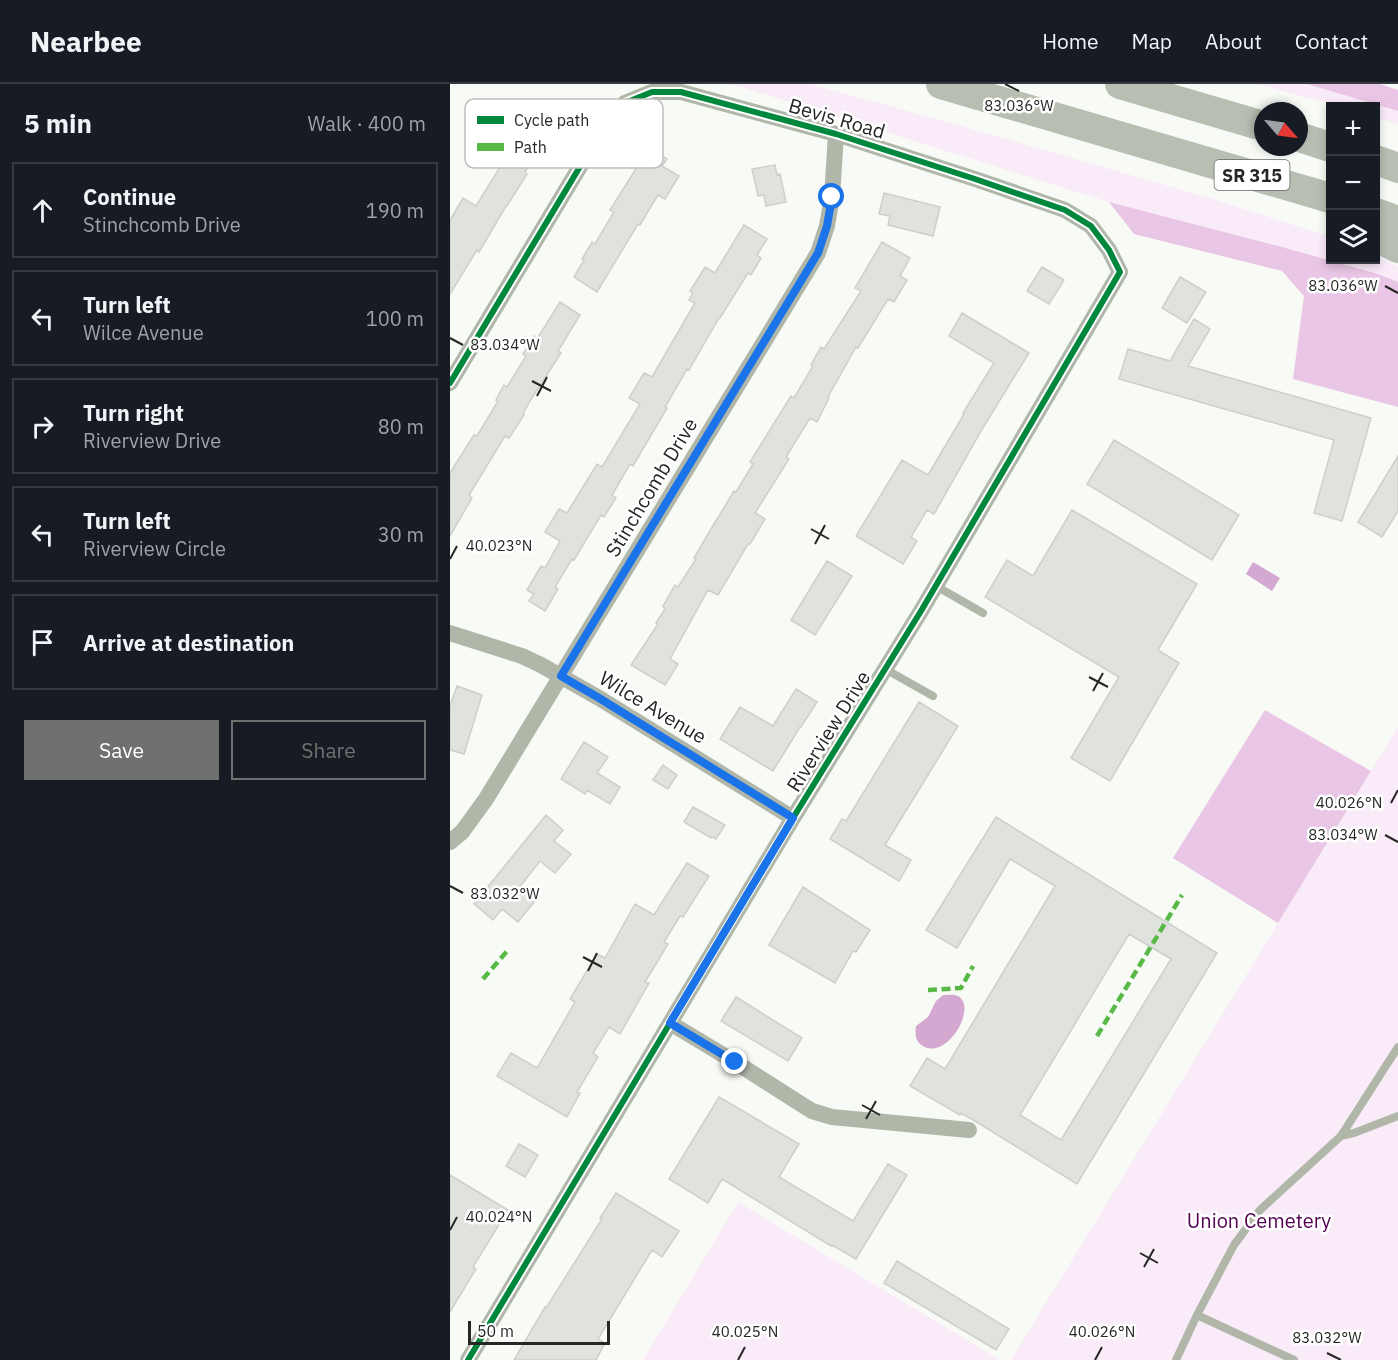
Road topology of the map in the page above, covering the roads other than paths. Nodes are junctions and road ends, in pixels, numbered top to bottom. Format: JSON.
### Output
{"nodes":[{"id":1,"x":941,"y":84,"type":"edge"},
{"id":2,"x":1120,"y":84,"type":"edge"},
{"id":3,"x":635,"y":99,"type":"edge"},
{"id":4,"x":1254,"y":123,"type":"edge"},
{"id":5,"x":836,"y":134,"type":"junction"},
{"id":6,"x":1308,"y":140,"type":"edge"},
{"id":7,"x":1326,"y":146,"type":"edge"},
{"id":8,"x":1173,"y":151,"type":"junction"},
{"id":9,"x":1380,"y":161,"type":"edge"},
{"id":10,"x":1398,"y":167,"type":"edge"},
{"id":11,"x":579,"y":168,"type":"edge"},
{"id":12,"x":1326,"y":197,"type":"edge"},
{"id":13,"x":1326,"y":214,"type":"edge"},
{"id":14,"x":1380,"y":214,"type":"edge"},
{"id":15,"x":1398,"y":221,"type":"edge"},
{"id":16,"x":1380,"y":239,"type":"edge"},
{"id":17,"x":1398,"y":248,"type":"edge"},
{"id":18,"x":1120,"y":272,"type":"joint"},
{"id":19,"x":450,"y":383,"type":"edge"},
{"id":20,"x":936,"y":586,"type":"junction"},
{"id":21,"x":983,"y":613,"type":"dead end"},
{"id":22,"x":450,"y":633,"type":"edge"},
{"id":23,"x":885,"y":669,"type":"junction"},
{"id":24,"x":561,"y":676,"type":"junction"},
{"id":25,"x":933,"y":696,"type":"dead end"},
{"id":26,"x":793,"y":818,"type":"junction"},
{"id":27,"x":450,"y":842,"type":"edge"},
{"id":28,"x":670,"y":1023,"type":"junction"},
{"id":29,"x":1398,"y":1047,"type":"edge"},
{"id":30,"x":1398,"y":1116,"type":"edge"},
{"id":31,"x":969,"y":1130,"type":"dead end"},
{"id":32,"x":1341,"y":1136,"type":"junction"},
{"id":33,"x":1197,"y":1315,"type":"junction"},
{"id":34,"x":468,"y":1360,"type":"edge"},
{"id":35,"x":1176,"y":1360,"type":"edge"},
{"id":36,"x":1294,"y":1360,"type":"edge"}],
"edges":[{"from":1,"to":8,"type":"highway","number":"SR 315"},
{"from":2,"to":4,"type":"highway"},
{"from":3,"to":5,"type":"street","name":"Bevis Road"},
{"from":5,"to":18,"type":"street","name":"Bevis Road"},
{"from":5,"to":24,"type":"street","name":"Stinchcomb Drive"},
{"from":6,"to":7,"type":"highway","number":"SR 315"},
{"from":8,"to":12,"type":"highway","number":"SR 315"},
{"from":8,"to":13,"type":"highway"},
{"from":9,"to":10,"type":"highway"},
{"from":11,"to":19,"type":"street","name":"Bevis Road"},
{"from":14,"to":15,"type":"highway"},
{"from":16,"to":17,"type":"highway"},
{"from":18,"to":20,"type":"street","name":"Riverview Drive"},
{"from":20,"to":21,"type":"lane"},
{"from":20,"to":23,"type":"street","name":"Riverview Drive"},
{"from":22,"to":24,"type":"street","name":"Wilce Avenue"},
{"from":23,"to":25,"type":"lane"},
{"from":23,"to":26,"type":"street","name":"Riverview Drive"},
{"from":24,"to":26,"type":"street","name":"Wilce Avenue"},
{"from":24,"to":27,"type":"street","name":"Stinchcomb Drive"},
{"from":26,"to":28,"type":"street","name":"Riverview Drive"},
{"from":28,"to":31,"type":"street"},
{"from":28,"to":34,"type":"street","name":"Riverview Drive"},
{"from":29,"to":32,"type":"lane"},
{"from":30,"to":32,"type":"lane"},
{"from":32,"to":33,"type":"lane"},
{"from":33,"to":35,"type":"lane"},
{"from":33,"to":36,"type":"lane"}]}
